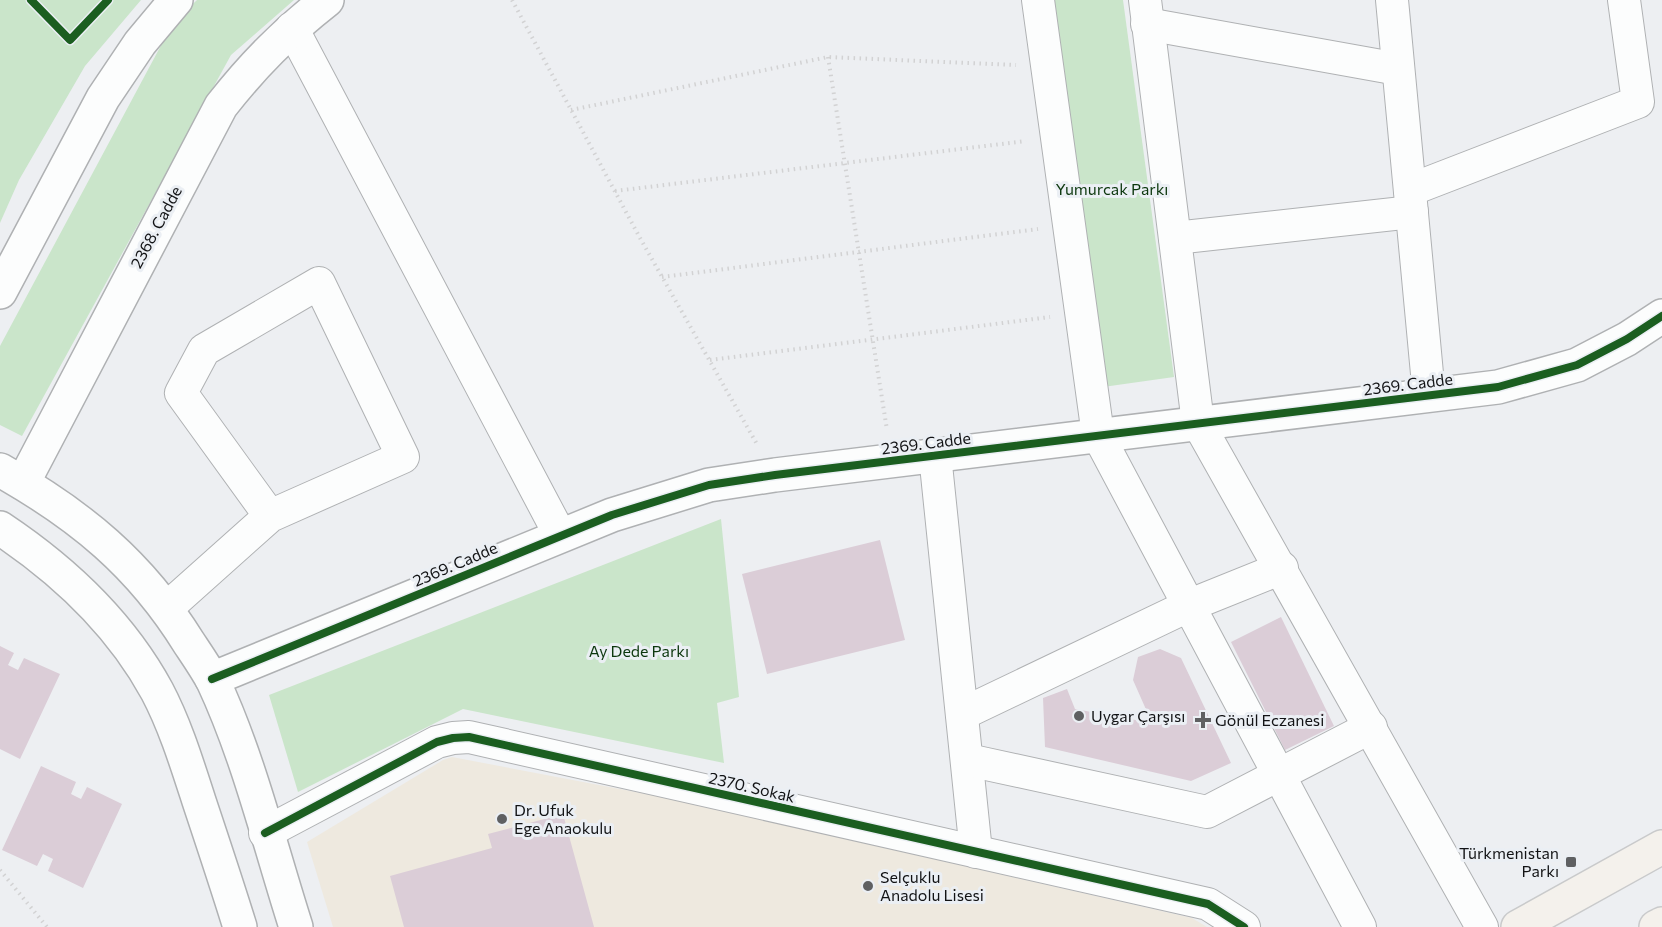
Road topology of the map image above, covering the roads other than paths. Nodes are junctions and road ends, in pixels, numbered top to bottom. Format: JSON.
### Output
{"nodes":[{"id":1,"x":176,"y":0,"type":"edge"},
{"id":2,"x":327,"y":0,"type":"edge"},
{"id":3,"x":1038,"y":0,"type":"edge"},
{"id":4,"x":1392,"y":0,"type":"edge"},
{"id":5,"x":1624,"y":0,"type":"edge"},
{"id":6,"x":1146,"y":12,"type":"edge"},
{"id":7,"x":291,"y":28,"type":"junction"},
{"id":8,"x":1398,"y":69,"type":"junction"},
{"id":9,"x":1650,"y":94,"type":"edge"},
{"id":10,"x":1411,"y":201,"type":"junction"},
{"id":11,"x":1175,"y":238,"type":"junction"},
{"id":12,"x":0,"y":292,"type":"edge"},
{"id":13,"x":1662,"y":316,"type":"edge"},
{"id":14,"x":1429,"y":395,"type":"junction"},
{"id":15,"x":1198,"y":423,"type":"junction"},
{"id":16,"x":1098,"y":435,"type":"junction"},
{"id":17,"x":935,"y":455,"type":"junction"},
{"id":18,"x":11,"y":476,"type":"edge"},
{"id":19,"x":270,"y":516,"type":"junction"},
{"id":20,"x":0,"y":528,"type":"edge"},
{"id":21,"x":560,"y":535,"type":"junction"},
{"id":22,"x":1282,"y":568,"type":"junction"},
{"id":23,"x":1190,"y":605,"type":"junction"},
{"id":24,"x":167,"y":608,"type":"junction"},
{"id":25,"x":212,"y":679,"type":"junction"},
{"id":26,"x":962,"y":714,"type":"junction"},
{"id":27,"x":1371,"y":728,"type":"junction"},
{"id":28,"x":968,"y":760,"type":"junction"},
{"id":29,"x":1280,"y":775,"type":"junction"},
{"id":30,"x":265,"y":833,"type":"junction"},
{"id":31,"x":1662,"y":847,"type":"edge"},
{"id":32,"x":976,"y":852,"type":"junction"},
{"id":33,"x":1662,"y":924,"type":"edge"},
{"id":34,"x":240,"y":927,"type":"edge"},
{"id":35,"x":296,"y":927,"type":"edge"},
{"id":36,"x":1244,"y":927,"type":"edge"},
{"id":37,"x":1360,"y":927,"type":"edge"},
{"id":38,"x":1482,"y":927,"type":"edge"},
{"id":39,"x":1518,"y":927,"type":"edge"},
{"id":40,"x":1656,"y":927,"type":"edge"}],
"edges":[{"from":1,"to":12,"type":"street"},
{"from":2,"to":7,"type":"street","name":"2368. Cadde"},
{"from":3,"to":16,"type":"street"},
{"from":4,"to":8,"type":"street"},
{"from":5,"to":9,"type":"street"},
{"from":6,"to":8,"type":"street"},
{"from":6,"to":11,"type":"street"},
{"from":7,"to":18,"type":"street","name":"2368. Cadde"},
{"from":7,"to":21,"type":"street"},
{"from":8,"to":10,"type":"street"},
{"from":9,"to":10,"type":"street"},
{"from":10,"to":11,"type":"street"},
{"from":10,"to":14,"type":"street"},
{"from":11,"to":15,"type":"street"},
{"from":13,"to":14,"type":"street","name":"2369. Cadde"},
{"from":14,"to":15,"type":"street","name":"2369. Cadde"},
{"from":15,"to":16,"type":"street","name":"2369. Cadde"},
{"from":15,"to":22,"type":"street"},
{"from":16,"to":17,"type":"street","name":"2369. Cadde"},
{"from":16,"to":23,"type":"street"},
{"from":17,"to":21,"type":"street","name":"2369. Cadde"},
{"from":17,"to":26,"type":"street"},
{"from":18,"to":24,"type":"street"},
{"from":19,"to":19,"type":"street"},
{"from":19,"to":24,"type":"street"},
{"from":20,"to":34,"type":"street"},
{"from":21,"to":25,"type":"street","name":"2369. Cadde"},
{"from":22,"to":23,"type":"street"},
{"from":22,"to":27,"type":"street"},
{"from":23,"to":26,"type":"street"},
{"from":23,"to":29,"type":"street"},
{"from":24,"to":25,"type":"street"},
{"from":25,"to":30,"type":"street"},
{"from":26,"to":28,"type":"street"},
{"from":27,"to":29,"type":"street"},
{"from":27,"to":38,"type":"street"},
{"from":28,"to":29,"type":"street"},
{"from":28,"to":32,"type":"street"},
{"from":29,"to":37,"type":"street"},
{"from":30,"to":32,"type":"street","name":"2370. Sokak"},
{"from":30,"to":35,"type":"street"},
{"from":31,"to":39,"type":"main road"},
{"from":32,"to":36,"type":"street","name":"2370. Sokak"},
{"from":33,"to":40,"type":"main road"}]}
